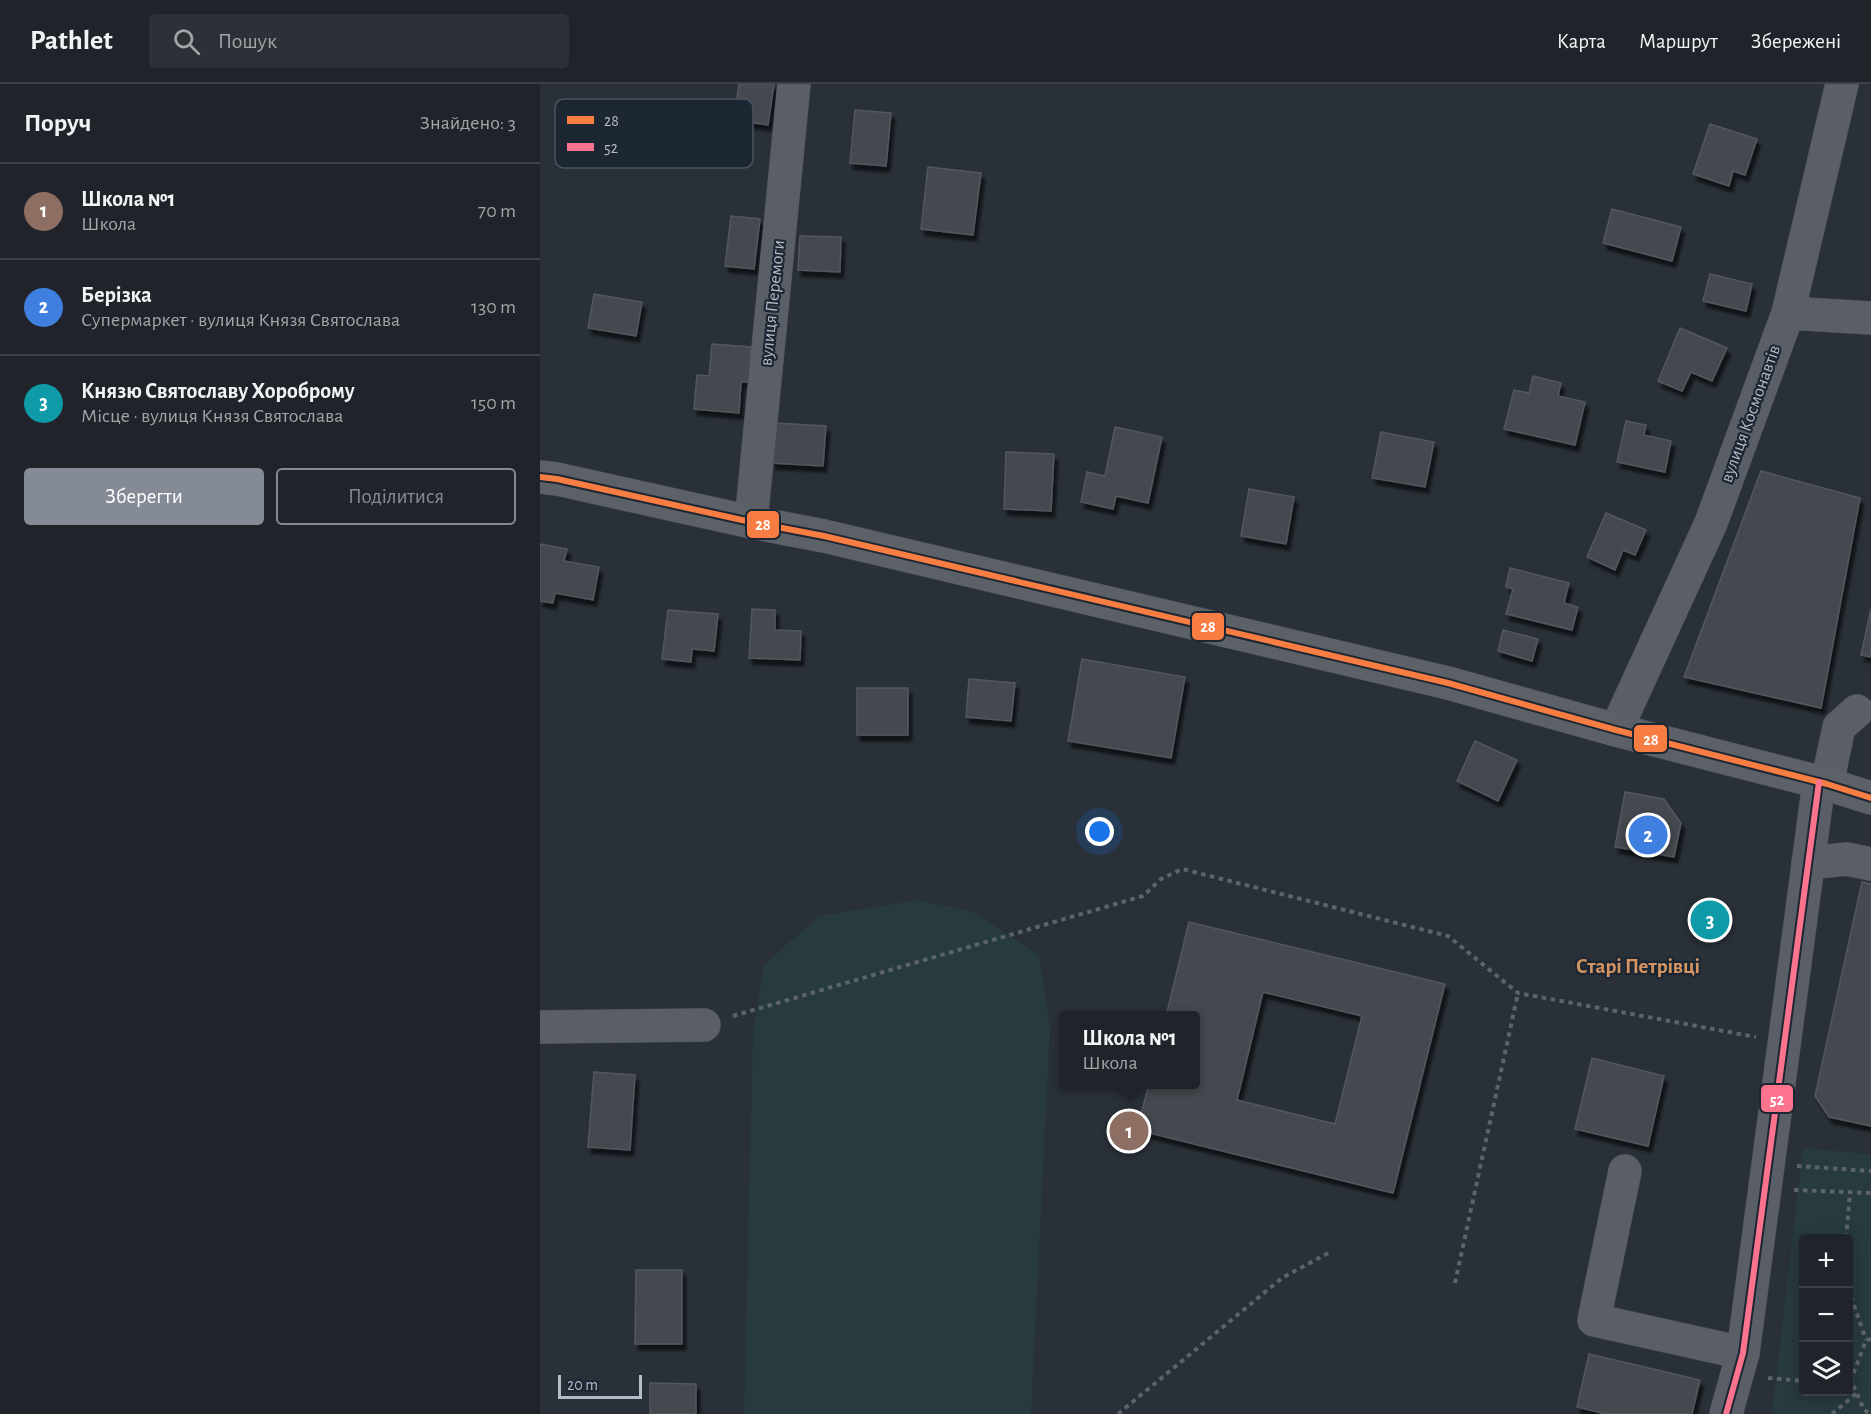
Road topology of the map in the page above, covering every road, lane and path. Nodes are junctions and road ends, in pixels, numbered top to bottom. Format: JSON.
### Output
{"nodes":[{"id":1,"x":794,"y":84,"type":"edge"},
{"id":2,"x":1842,"y":84,"type":"edge"},
{"id":3,"x":1788,"y":313,"type":"junction"},
{"id":4,"x":1871,"y":318,"type":"edge"},
{"id":5,"x":540,"y":477,"type":"edge"},
{"id":6,"x":751,"y":522,"type":"junction"},
{"id":7,"x":1857,"y":711,"type":"dead end"},
{"id":8,"x":1616,"y":730,"type":"junction"},
{"id":9,"x":1823,"y":783,"type":"junction"},
{"id":10,"x":1871,"y":798,"type":"edge"},
{"id":11,"x":1809,"y":863,"type":"junction"},
{"id":12,"x":1871,"y":864,"type":"edge"},
{"id":13,"x":1518,"y":993,"type":"junction"},
{"id":14,"x":704,"y":1025,"type":"joint"},
{"id":15,"x":540,"y":1027,"type":"edge"},
{"id":16,"x":1784,"y":1042,"type":"junction"},
{"id":17,"x":1625,"y":1171,"type":"dead end"},
{"id":18,"x":1871,"y":1171,"type":"edge"},
{"id":19,"x":1767,"y":1176,"type":"junction"},
{"id":20,"x":1850,"y":1193,"type":"junction"},
{"id":21,"x":1871,"y":1193,"type":"edge"},
{"id":22,"x":1846,"y":1234,"type":"edge"},
{"id":23,"x":1332,"y":1251,"type":"dead end"},
{"id":24,"x":1455,"y":1283,"type":"dead end"},
{"id":25,"x":1853,"y":1301,"type":"edge"},
{"id":26,"x":1868,"y":1339,"type":"edge"},
{"id":27,"x":1743,"y":1353,"type":"junction"},
{"id":28,"x":1853,"y":1374,"type":"edge"},
{"id":29,"x":1853,"y":1387,"type":"edge"},
{"id":30,"x":1857,"y":1394,"type":"junction"},
{"id":31,"x":1871,"y":1413,"type":"edge"},
{"id":32,"x":1118,"y":1414,"type":"edge"},
{"id":33,"x":1726,"y":1414,"type":"edge"},
{"id":34,"x":1832,"y":1414,"type":"edge"}],
"edges":[{"from":1,"to":6,"type":"street","name":"вулиця Перемоги"},
{"from":2,"to":3,"type":"street","name":"вулиця Космонавтів"},
{"from":3,"to":4,"type":"street"},
{"from":3,"to":8,"type":"street","name":"вулиця Космонавтів"},
{"from":5,"to":6,"type":"main road"},
{"from":6,"to":8,"type":"main road"},
{"from":7,"to":9,"type":"street"},
{"from":8,"to":9,"type":"main road"},
{"from":9,"to":10,"type":"main road"},
{"from":9,"to":11,"type":"street"},
{"from":11,"to":12,"type":"street"},
{"from":11,"to":16,"type":"street"},
{"from":13,"to":14,"type":"path"},
{"from":13,"to":16,"type":"path"},
{"from":13,"to":24,"type":"path"},
{"from":14,"to":15,"type":"street"},
{"from":16,"to":19,"type":"street"},
{"from":17,"to":27,"type":"street"},
{"from":18,"to":19,"type":"path"},
{"from":19,"to":20,"type":"path"},
{"from":19,"to":27,"type":"street"},
{"from":20,"to":21,"type":"path"},
{"from":20,"to":22,"type":"path"},
{"from":23,"to":32,"type":"path"},
{"from":25,"to":26,"type":"path"},
{"from":26,"to":28,"type":"path"},
{"from":27,"to":33,"type":"street"},
{"from":29,"to":30,"type":"path"},
{"from":30,"to":31,"type":"path"},
{"from":30,"to":34,"type":"path"}]}
